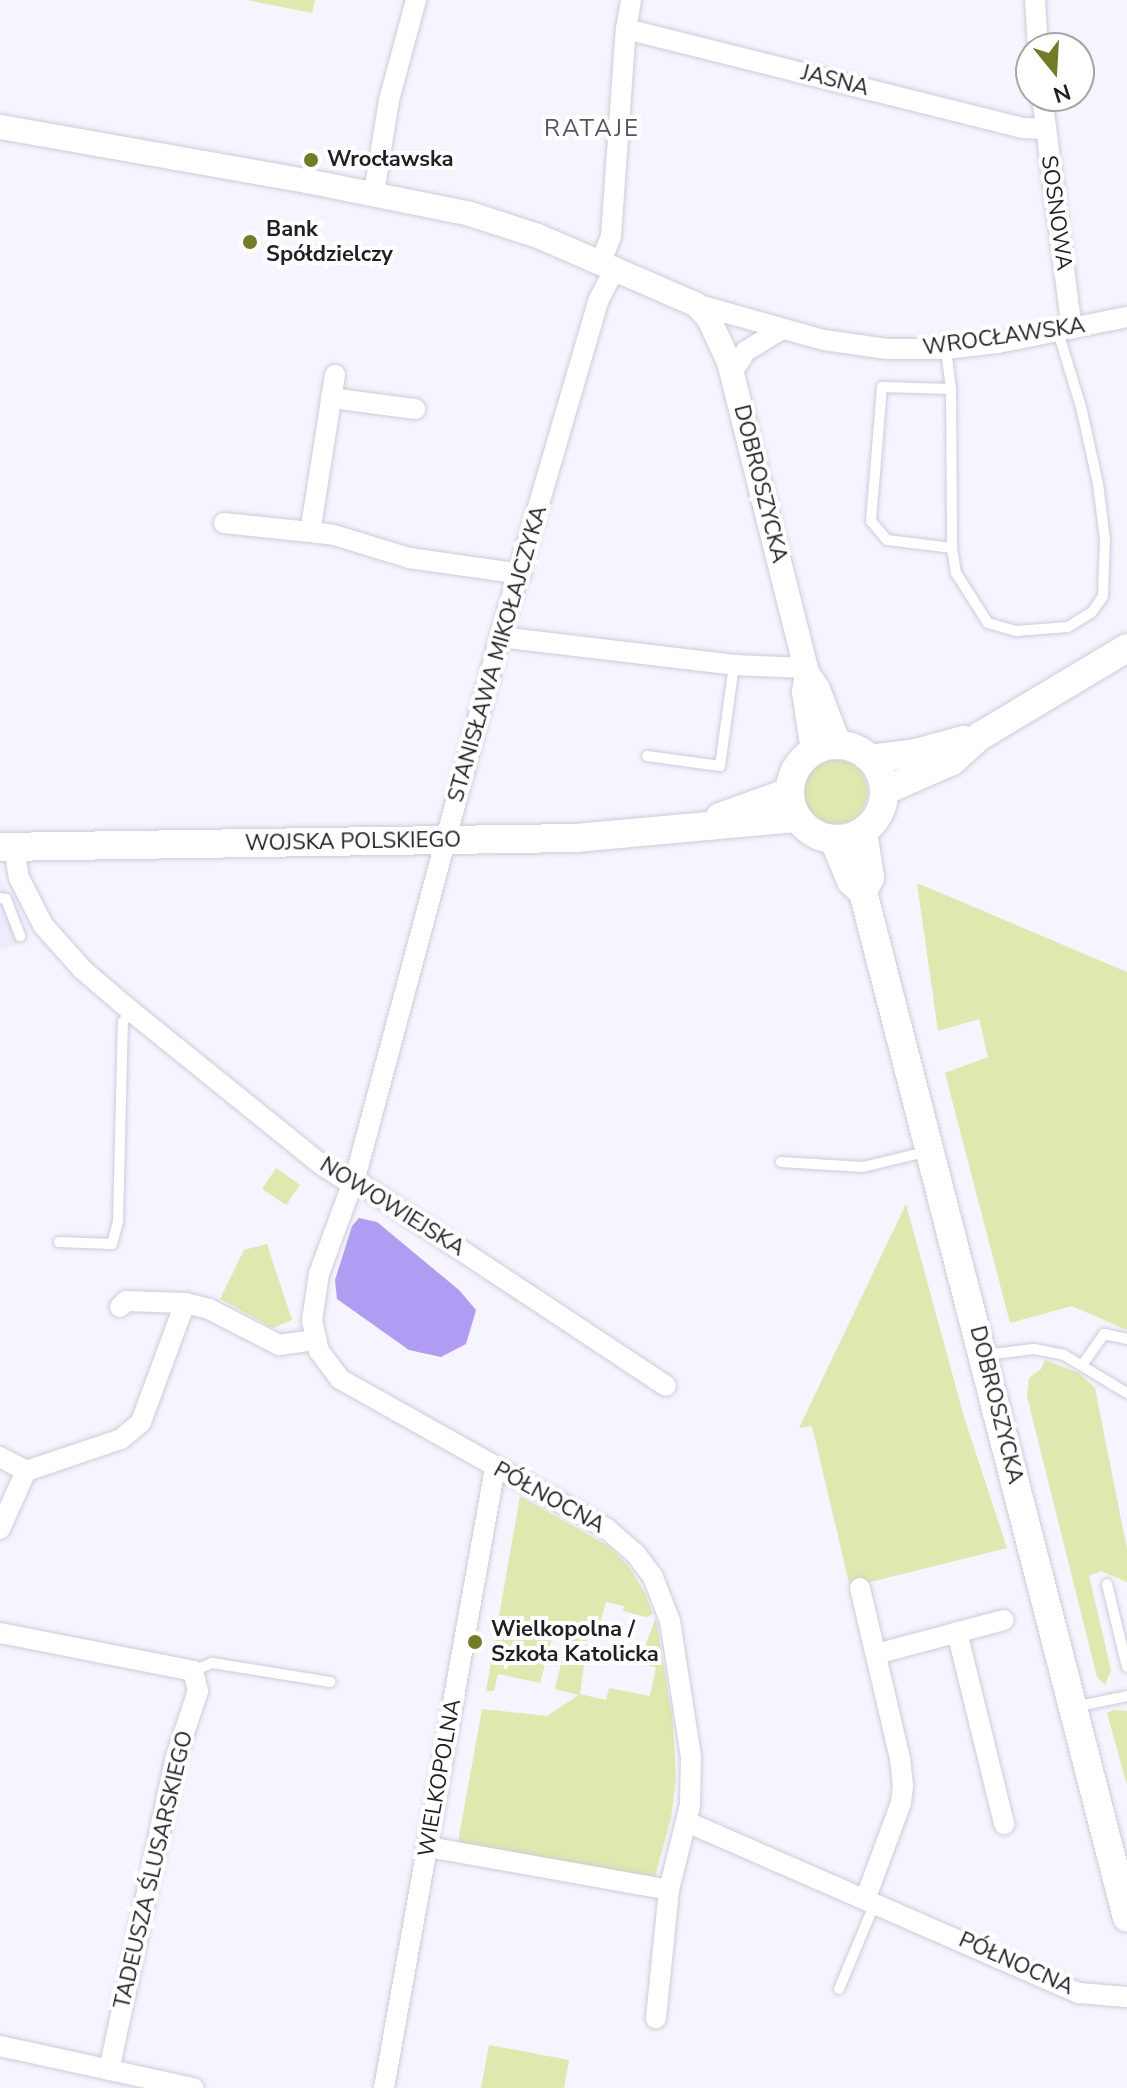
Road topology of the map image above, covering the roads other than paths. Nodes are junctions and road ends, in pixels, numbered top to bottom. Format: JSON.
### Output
{"nodes":[{"id":1,"x":416,"y":0,"type":"edge"},
{"id":2,"x":631,"y":0,"type":"edge"},
{"id":3,"x":1035,"y":0,"type":"edge"},
{"id":4,"x":626,"y":29,"type":"junction"},
{"id":5,"x":1037,"y":32,"type":"edge"},
{"id":6,"x":1043,"y":112,"type":"edge"},
{"id":7,"x":0,"y":127,"type":"edge"},
{"id":8,"x":1044,"y":129,"type":"junction"},
{"id":9,"x":374,"y":193,"type":"junction"},
{"id":10,"x":608,"y":265,"type":"junction"},
{"id":11,"x":695,"y":304,"type":"junction"},
{"id":12,"x":1127,"y":317,"type":"edge"},
{"id":13,"x":782,"y":329,"type":"junction"},
{"id":14,"x":1065,"y":330,"type":"junction"},
{"id":15,"x":946,"y":349,"type":"junction"},
{"id":16,"x":732,"y":373,"type":"junction"},
{"id":17,"x":335,"y":375,"type":"dead end"},
{"id":18,"x":951,"y":389,"type":"junction"},
{"id":19,"x":331,"y":398,"type":"junction"},
{"id":20,"x":415,"y":409,"type":"dead end"},
{"id":21,"x":224,"y":523,"type":"dead end"},
{"id":22,"x":310,"y":532,"type":"junction"},
{"id":23,"x":952,"y":548,"type":"junction"},
{"id":24,"x":521,"y":574,"type":"junction"},
{"id":25,"x":500,"y":637,"type":"junction"},
{"id":26,"x":1127,"y":648,"type":"edge"},
{"id":27,"x":734,"y":665,"type":"junction"},
{"id":28,"x":806,"y":671,"type":"junction"},
{"id":29,"x":980,"y":736,"type":"junction"},
{"id":30,"x":826,"y":748,"type":"junction"},
{"id":31,"x":647,"y":756,"type":"dead end"},
{"id":32,"x":870,"y":759,"type":"junction"},
{"id":33,"x":884,"y":791,"type":"junction"},
{"id":34,"x":794,"y":805,"type":"junction"},
{"id":35,"x":863,"y":832,"type":"junction"},
{"id":36,"x":834,"y":840,"type":"junction"},
{"id":37,"x":447,"y":841,"type":"junction"},
{"id":38,"x":7,"y":847,"type":"edge"},
{"id":39,"x":863,"y":892,"type":"junction"},
{"id":40,"x":0,"y":898,"type":"edge"},
{"id":41,"x":20,"y":936,"type":"dead end"},
{"id":42,"x":131,"y":1011,"type":"junction"},
{"id":43,"x":931,"y":1151,"type":"junction"},
{"id":44,"x":781,"y":1162,"type":"dead end"},
{"id":45,"x":353,"y":1182,"type":"junction"},
{"id":46,"x":59,"y":1242,"type":"dead end"},
{"id":47,"x":185,"y":1303,"type":"junction"},
{"id":48,"x":120,"y":1307,"type":"dead end"},
{"id":49,"x":1127,"y":1339,"type":"edge"},
{"id":50,"x":315,"y":1340,"type":"junction"},
{"id":51,"x":983,"y":1355,"type":"junction"},
{"id":52,"x":1083,"y":1364,"type":"junction"},
{"id":53,"x":666,"y":1386,"type":"dead end"},
{"id":54,"x":1127,"y":1393,"type":"edge"},
{"id":55,"x":0,"y":1457,"type":"edge"},
{"id":56,"x":495,"y":1468,"type":"junction"},
{"id":57,"x":26,"y":1471,"type":"junction"},
{"id":58,"x":0,"y":1529,"type":"edge"},
{"id":59,"x":1107,"y":1584,"type":"dead end"},
{"id":60,"x":860,"y":1588,"type":"dead end"},
{"id":61,"x":1004,"y":1620,"type":"dead end"},
{"id":62,"x":957,"y":1632,"type":"junction"},
{"id":63,"x":0,"y":1633,"type":"edge"},
{"id":64,"x":876,"y":1654,"type":"junction"},
{"id":65,"x":1127,"y":1667,"type":"edge"},
{"id":66,"x":193,"y":1671,"type":"junction"},
{"id":67,"x":330,"y":1682,"type":"dead end"},
{"id":68,"x":1127,"y":1696,"type":"edge"},
{"id":69,"x":1074,"y":1707,"type":"junction"},
{"id":70,"x":687,"y":1822,"type":"junction"},
{"id":71,"x":1004,"y":1824,"type":"dead end"},
{"id":72,"x":428,"y":1847,"type":"junction"},
{"id":73,"x":669,"y":1890,"type":"junction"},
{"id":74,"x":871,"y":1900,"type":"junction"},
{"id":75,"x":1127,"y":1918,"type":"edge"},
{"id":76,"x":839,"y":1989,"type":"dead end"},
{"id":77,"x":1127,"y":1997,"type":"edge"},
{"id":78,"x":656,"y":2018,"type":"dead end"},
{"id":79,"x":0,"y":2046,"type":"edge"},
{"id":80,"x":109,"y":2070,"type":"junction"},
{"id":81,"x":193,"y":2088,"type":"edge"},
{"id":82,"x":384,"y":2088,"type":"edge"}],
"edges":[{"from":1,"to":9,"type":"street"},
{"from":2,"to":4,"type":"street","name":"STANISŁAWA MIKOŁAJCZYKA"},
{"from":3,"to":5,"type":"street"},
{"from":4,"to":8,"type":"street","name":"JASNA"},
{"from":4,"to":10,"type":"street","name":"STANISŁAWA MIKOŁAJCZYKA"},
{"from":6,"to":8,"type":"street","name":"SOSNOWA"},
{"from":7,"to":9,"type":"street","name":"WROCŁAWSKA"},
{"from":8,"to":14,"type":"street","name":"SOSNOWA"},
{"from":9,"to":10,"type":"street","name":"WROCŁAWSKA"},
{"from":10,"to":11,"type":"street","name":"WROCŁAWSKA"},
{"from":10,"to":24,"type":"street","name":"STANISŁAWA MIKOŁAJCZYKA"},
{"from":11,"to":13,"type":"street","name":"WROCŁAWSKA"},
{"from":11,"to":16,"type":"street","name":"DOBROSZYCKA"},
{"from":12,"to":14,"type":"street","name":"WROCŁAWSKA"},
{"from":13,"to":15,"type":"street","name":"WROCŁAWSKA"},
{"from":13,"to":16,"type":"street"},
{"from":14,"to":15,"type":"street","name":"WROCŁAWSKA"},
{"from":14,"to":23,"type":"lane"},
{"from":15,"to":18,"type":"lane"},
{"from":16,"to":28,"type":"street","name":"DOBROSZYCKA"},
{"from":17,"to":19,"type":"street"},
{"from":18,"to":23,"type":"lane"},
{"from":18,"to":23,"type":"lane"},
{"from":19,"to":20,"type":"street"},
{"from":19,"to":22,"type":"street"},
{"from":21,"to":22,"type":"street"},
{"from":22,"to":24,"type":"street"},
{"from":24,"to":25,"type":"street","name":"STANISŁAWA MIKOŁAJCZYKA"},
{"from":25,"to":27,"type":"street"},
{"from":25,"to":37,"type":"street","name":"STANISŁAWA MIKOŁAJCZYKA"},
{"from":26,"to":29,"type":"main road"},
{"from":27,"to":28,"type":"street"},
{"from":27,"to":31,"type":"lane"},
{"from":28,"to":30,"type":"street","name":"DOBROSZYCKA"},
{"from":29,"to":32,"type":"main road"},
{"from":29,"to":33,"type":"main road"},
{"from":30,"to":32,"type":"main road"},
{"from":30,"to":34,"type":"main road"},
{"from":32,"to":33,"type":"main road"},
{"from":33,"to":35,"type":"main road"},
{"from":34,"to":36,"type":"main road"},
{"from":34,"to":37,"type":"main road","name":"WOJSKA POLSKIEGO"},
{"from":35,"to":36,"type":"main road"},
{"from":35,"to":39,"type":"main road","name":"DOBROSZYCKA"},
{"from":36,"to":39,"type":"main road","name":"DOBROSZYCKA"},
{"from":37,"to":38,"type":"main road","name":"WOJSKA POLSKIEGO"},
{"from":37,"to":45,"type":"street","name":"STANISŁAWA MIKOŁAJCZYKA"},
{"from":38,"to":42,"type":"street","name":"NOWOWIEJSKA"},
{"from":39,"to":43,"type":"main road","name":"DOBROSZYCKA"},
{"from":40,"to":41,"type":"lane"},
{"from":42,"to":45,"type":"street","name":"NOWOWIEJSKA"},
{"from":42,"to":46,"type":"lane"},
{"from":43,"to":44,"type":"lane"},
{"from":43,"to":51,"type":"main road","name":"DOBROSZYCKA"},
{"from":45,"to":50,"type":"street","name":"PÓŁNOCNA"},
{"from":45,"to":53,"type":"street","name":"NOWOWIEJSKA"},
{"from":47,"to":48,"type":"street"},
{"from":47,"to":50,"type":"street"},
{"from":47,"to":57,"type":"street"},
{"from":49,"to":52,"type":"lane"},
{"from":50,"to":56,"type":"street","name":"PÓŁNOCNA"},
{"from":51,"to":52,"type":"lane"},
{"from":51,"to":69,"type":"main road","name":"DOBROSZYCKA"},
{"from":52,"to":54,"type":"lane"},
{"from":55,"to":57,"type":"street"},
{"from":56,"to":70,"type":"street","name":"PÓŁNOCNA"},
{"from":56,"to":72,"type":"street","name":"WIELKOPOLNA"},
{"from":57,"to":58,"type":"street"},
{"from":59,"to":65,"type":"lane"},
{"from":60,"to":64,"type":"street"},
{"from":61,"to":62,"type":"street"},
{"from":62,"to":64,"type":"street"},
{"from":62,"to":71,"type":"street"},
{"from":63,"to":66,"type":"street"},
{"from":64,"to":74,"type":"street"},
{"from":66,"to":67,"type":"lane"},
{"from":66,"to":80,"type":"street","name":"TADEUSZA ŚLUSARSKIEGO"},
{"from":68,"to":69,"type":"lane"},
{"from":69,"to":75,"type":"main road","name":"DOBROSZYCKA"},
{"from":70,"to":73,"type":"street","name":"PÓŁNOCNA"},
{"from":70,"to":74,"type":"street","name":"PÓŁNOCNA"},
{"from":72,"to":73,"type":"street"},
{"from":72,"to":82,"type":"street","name":"WIELKOPOLNA"},
{"from":73,"to":78,"type":"street","name":"PÓŁNOCNA"},
{"from":74,"to":76,"type":"lane"},
{"from":74,"to":77,"type":"street","name":"PÓŁNOCNA"},
{"from":79,"to":80,"type":"street"},
{"from":80,"to":81,"type":"street"}]}
